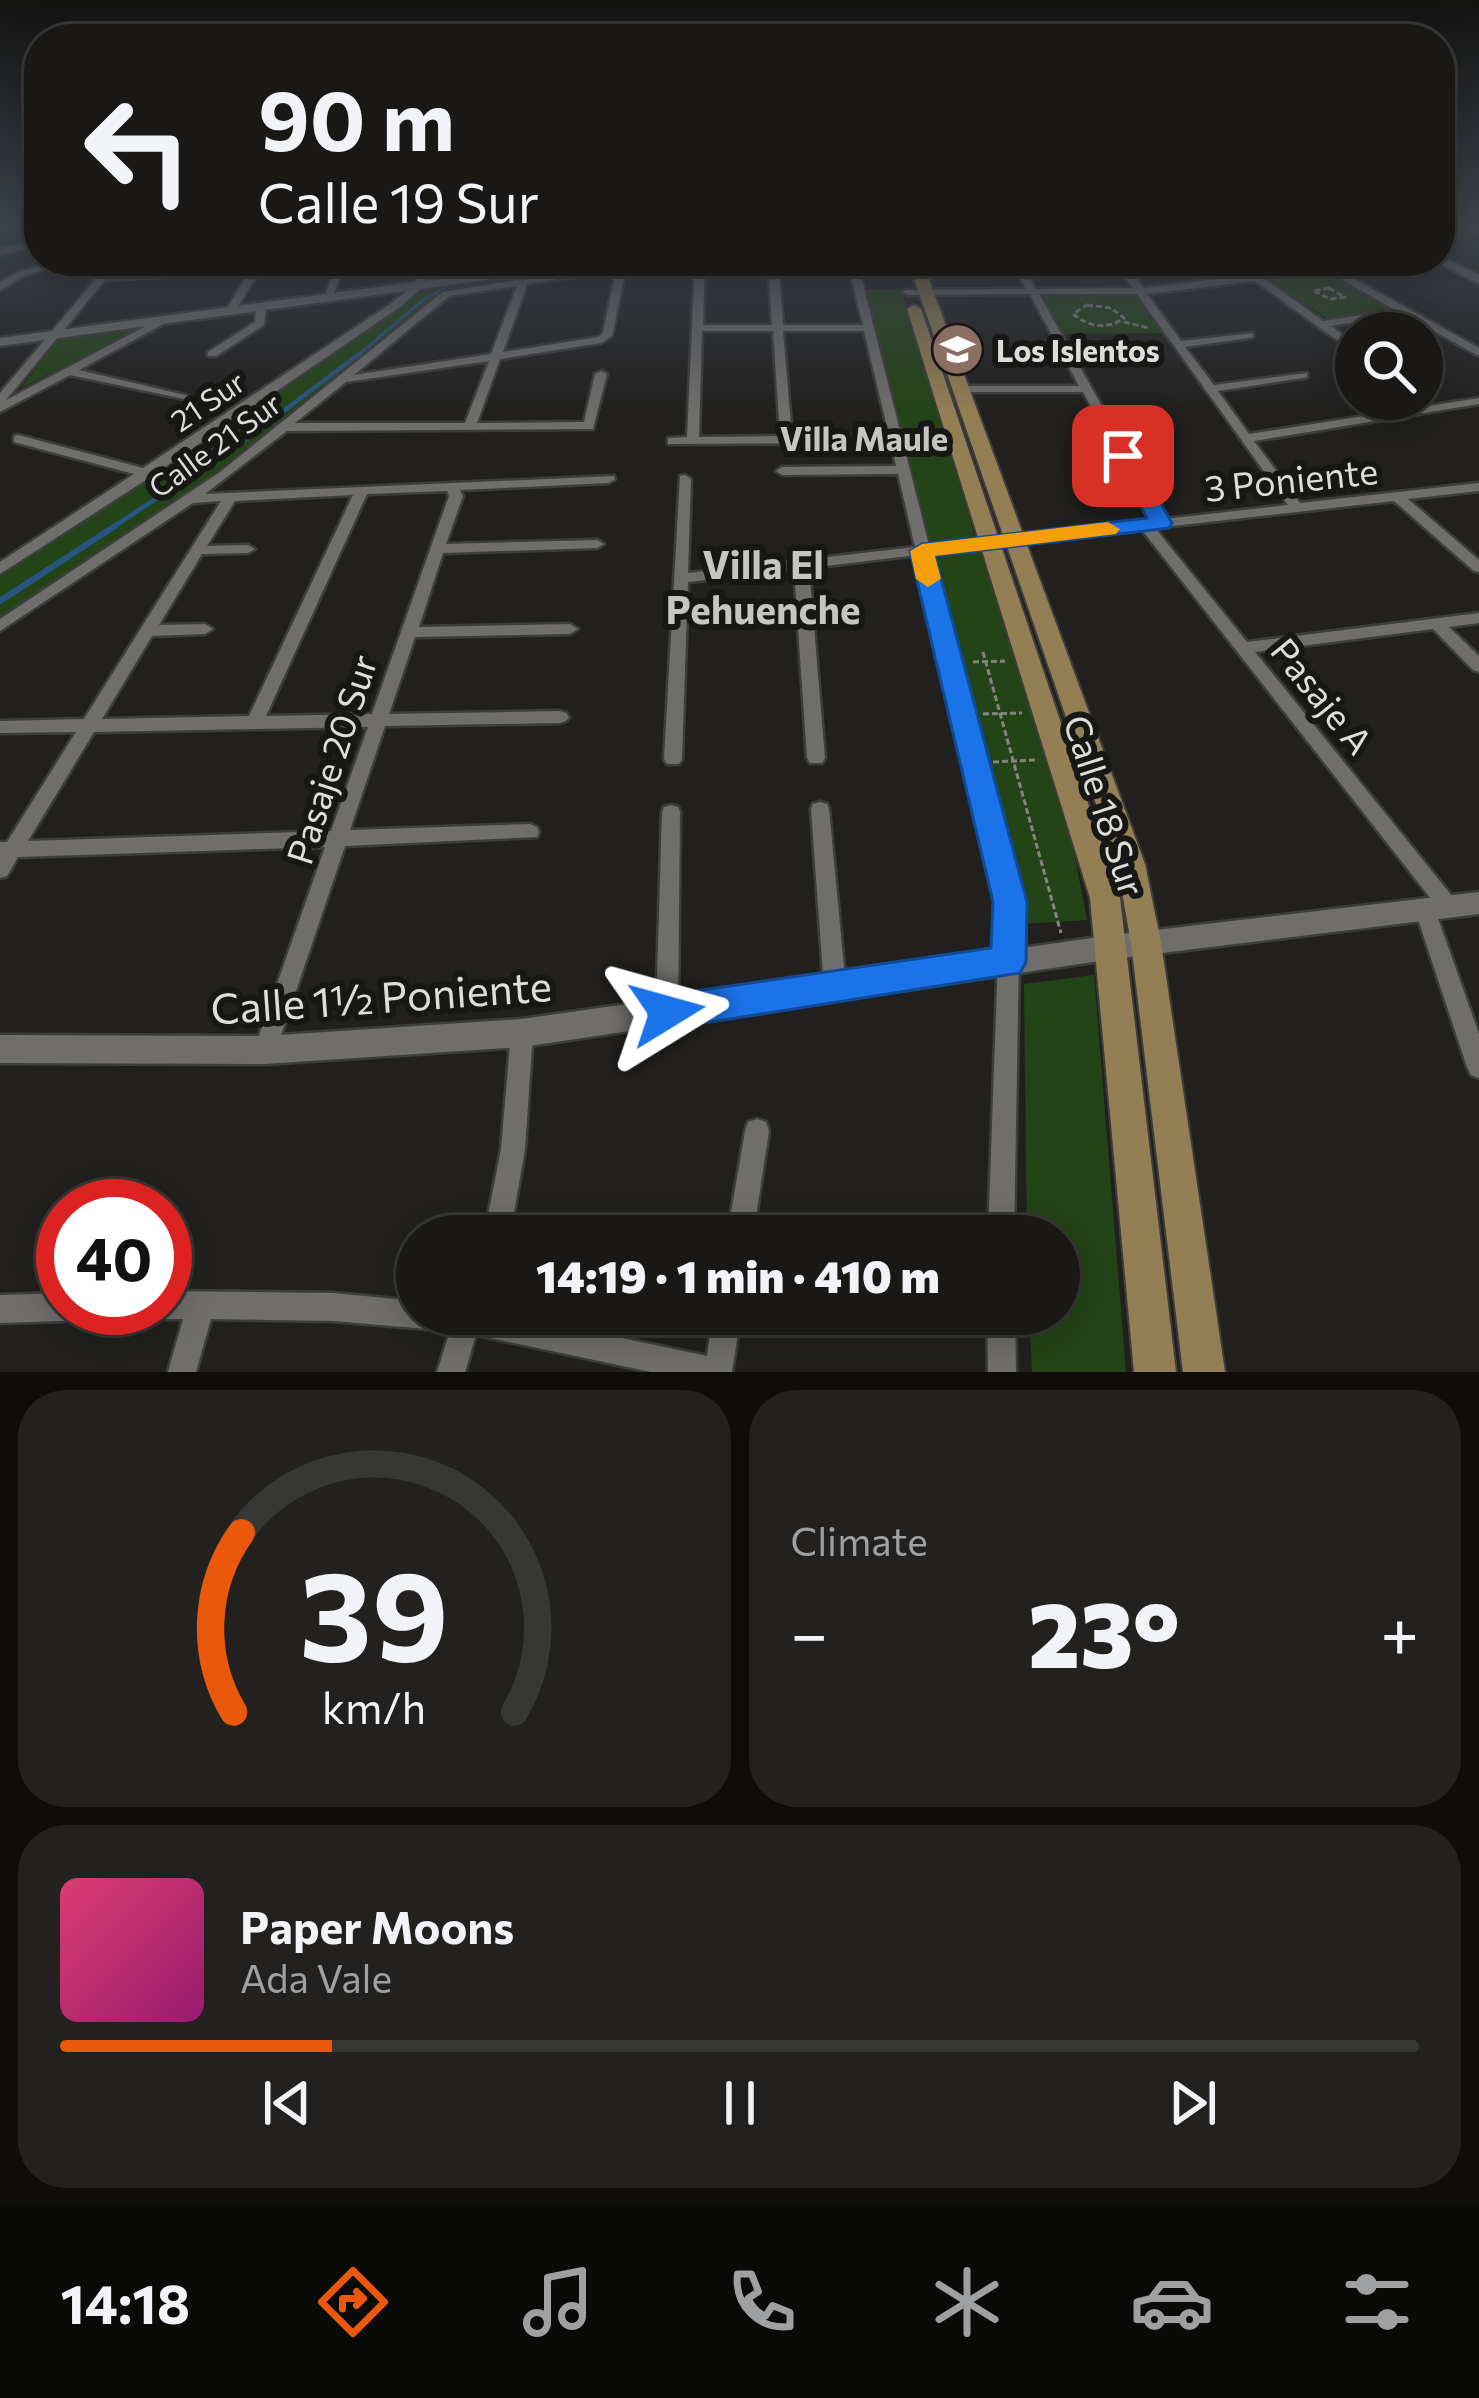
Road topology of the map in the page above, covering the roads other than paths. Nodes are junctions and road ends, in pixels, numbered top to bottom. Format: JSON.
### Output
{"nodes":[{"id":1,"x":96,"y":285,"type":"edge"},
{"id":2,"x":246,"y":285,"type":"edge"},
{"id":3,"x":332,"y":285,"type":"edge"},
{"id":4,"x":420,"y":285,"type":"joint"},
{"id":5,"x":474,"y":285,"type":"edge"},
{"id":6,"x":518,"y":285,"type":"edge"},
{"id":7,"x":618,"y":285,"type":"edge"},
{"id":8,"x":699,"y":285,"type":"edge"},
{"id":9,"x":775,"y":285,"type":"edge"},
{"id":10,"x":857,"y":285,"type":"edge"},
{"id":11,"x":912,"y":285,"type":"edge"},
{"id":12,"x":916,"y":285,"type":"edge"},
{"id":13,"x":1028,"y":285,"type":"edge"},
{"id":14,"x":1134,"y":285,"type":"edge"},
{"id":15,"x":1193,"y":285,"type":"edge"},
{"id":16,"x":1267,"y":285,"type":"edge"},
{"id":17,"x":1359,"y":285,"type":"edge"},
{"id":18,"x":1138,"y":291,"type":"junction"},
{"id":19,"x":916,"y":292,"type":"junction"},
{"id":20,"x":1031,"y":292,"type":"junction"},
{"id":21,"x":327,"y":298,"type":"junction"},
{"id":22,"x":261,"y":307,"type":"junction"},
{"id":23,"x":231,"y":310,"type":"junction"},
{"id":24,"x":1405,"y":311,"type":"junction"},
{"id":25,"x":163,"y":320,"type":"junction"},
{"id":26,"x":1323,"y":324,"type":"junction"},
{"id":27,"x":697,"y":328,"type":"junction"},
{"id":28,"x":778,"y":328,"type":"junction"},
{"id":29,"x":866,"y":328,"type":"junction"},
{"id":30,"x":1335,"y":333,"type":"edge"},
{"id":31,"x":54,"y":334,"type":"junction"},
{"id":32,"x":1249,"y":335,"type":"dead end"},
{"id":33,"x":0,"y":342,"type":"edge"},
{"id":34,"x":1180,"y":344,"type":"junction"},
{"id":35,"x":1479,"y":352,"type":"edge"},
{"id":36,"x":212,"y":354,"type":"dead end"},
{"id":37,"x":497,"y":356,"type":"junction"},
{"id":38,"x":69,"y":371,"type":"junction"},
{"id":39,"x":601,"y":374,"type":"dead end"},
{"id":40,"x":1303,"y":374,"type":"dead end"},
{"id":41,"x":345,"y":380,"type":"junction"},
{"id":42,"x":1085,"y":388,"type":"junction"},
{"id":43,"x":1210,"y":388,"type":"junction"},
{"id":44,"x":960,"y":389,"type":"junction"},
{"id":45,"x":185,"y":398,"type":"road end"},
{"id":46,"x":1479,"y":401,"type":"edge"},
{"id":47,"x":0,"y":404,"type":"edge"},
{"id":48,"x":1443,"y":407,"type":"edge"},
{"id":49,"x":1362,"y":420,"type":"edge"},
{"id":50,"x":470,"y":426,"type":"junction"},
{"id":51,"x":286,"y":427,"type":"junction"},
{"id":52,"x":1247,"y":438,"type":"junction"},
{"id":53,"x":18,"y":439,"type":"dead end"},
{"id":54,"x":786,"y":440,"type":"junction"},
{"id":55,"x":895,"y":440,"type":"junction"},
{"id":56,"x":672,"y":441,"type":"dead end"},
{"id":57,"x":693,"y":441,"type":"junction"},
{"id":58,"x":902,"y":470,"type":"junction"},
{"id":59,"x":782,"y":471,"type":"dead end"},
{"id":60,"x":147,"y":473,"type":"junction"},
{"id":61,"x":609,"y":478,"type":"dead end"},
{"id":62,"x":685,"y":479,"type":"dead end"},
{"id":63,"x":1479,"y":487,"type":"edge"},
{"id":64,"x":453,"y":489,"type":"junction"},
{"id":65,"x":362,"y":491,"type":"junction"},
{"id":66,"x":1398,"y":496,"type":"junction"},
{"id":67,"x":188,"y":499,"type":"junction"},
{"id":68,"x":230,"y":499,"type":"junction"},
{"id":69,"x":1296,"y":507,"type":"junction"},
{"id":70,"x":1153,"y":524,"type":"junction"},
{"id":71,"x":1004,"y":540,"type":"junction"},
{"id":72,"x":597,"y":544,"type":"dead end"},
{"id":73,"x":248,"y":549,"type":"dead end"},
{"id":74,"x":438,"y":549,"type":"junction"},
{"id":75,"x":198,"y":550,"type":"junction"},
{"id":76,"x":922,"y":551,"type":"junction"},
{"id":77,"x":801,"y":564,"type":"junction"},
{"id":78,"x":1479,"y":568,"type":"edge"},
{"id":79,"x":0,"y":569,"type":"edge"},
{"id":80,"x":681,"y":578,"type":"junction"},
{"id":81,"x":1479,"y":618,"type":"edge"},
{"id":82,"x":1438,"y":625,"type":"junction"},
{"id":83,"x":0,"y":626,"type":"edge"},
{"id":84,"x":205,"y":629,"type":"dead end"},
{"id":85,"x":570,"y":629,"type":"dead end"},
{"id":86,"x":148,"y":631,"type":"junction"},
{"id":87,"x":408,"y":632,"type":"junction"},
{"id":88,"x":1242,"y":648,"type":"junction"},
{"id":89,"x":1479,"y":665,"type":"edge"},
{"id":90,"x":560,"y":717,"type":"dead end"},
{"id":91,"x":255,"y":722,"type":"junction"},
{"id":92,"x":378,"y":722,"type":"junction"},
{"id":93,"x":89,"y":725,"type":"junction"},
{"id":94,"x":0,"y":728,"type":"edge"},
{"id":95,"x":816,"y":758,"type":"dead end"},
{"id":96,"x":673,"y":760,"type":"dead end"},
{"id":97,"x":820,"y":809,"type":"dead end"},
{"id":98,"x":671,"y":812,"type":"dead end"},
{"id":99,"x":530,"y":832,"type":"dead end"},
{"id":100,"x":339,"y":838,"type":"junction"},
{"id":101,"x":6,"y":849,"type":"edge"},
{"id":102,"x":0,"y":870,"type":"edge"},
{"id":103,"x":1479,"y":903,"type":"edge"},
{"id":104,"x":1437,"y":908,"type":"junction"},
{"id":105,"x":1129,"y":945,"type":"junction"},
{"id":106,"x":1008,"y":962,"type":"junction"},
{"id":107,"x":835,"y":988,"type":"junction"},
{"id":108,"x":667,"y":1012,"type":"junction"},
{"id":109,"x":522,"y":1034,"type":"junction"},
{"id":110,"x":0,"y":1048,"type":"edge"},
{"id":111,"x":266,"y":1050,"type":"junction"},
{"id":112,"x":1479,"y":1066,"type":"edge"},
{"id":113,"x":757,"y":1131,"type":"dead end"},
{"id":114,"x":501,"y":1215,"type":"edge"},
{"id":115,"x":743,"y":1215,"type":"edge"},
{"id":116,"x":1002,"y":1215,"type":"edge"},
{"id":117,"x":192,"y":1305,"type":"edge"},
{"id":118,"x":201,"y":1305,"type":"junction"},
{"id":119,"x":36,"y":1308,"type":"edge"},
{"id":120,"x":0,"y":1309,"type":"edge"},
{"id":121,"x":396,"y":1312,"type":"edge"},
{"id":122,"x":462,"y":1335,"type":"edge"},
{"id":123,"x":550,"y":1335,"type":"edge"},
{"id":124,"x":724,"y":1335,"type":"edge"},
{"id":125,"x":1001,"y":1335,"type":"edge"},
{"id":126,"x":182,"y":1372,"type":"edge"},
{"id":127,"x":451,"y":1372,"type":"edge"},
{"id":128,"x":718,"y":1372,"type":"edge"},
{"id":129,"x":1002,"y":1372,"type":"edge"},
{"id":130,"x":1155,"y":1372,"type":"edge"},
{"id":131,"x":1204,"y":1372,"type":"edge"}],
"edges":[{"from":1,"to":31,"type":"street"},
{"from":2,"to":23,"type":"street"},
{"from":3,"to":21,"type":"street"},
{"from":4,"to":21,"type":"street"},
{"from":4,"to":60,"type":"street","name":"21 Sur"},
{"from":5,"to":41,"type":"street","name":"Calle 21 Sur"},
{"from":6,"to":37,"type":"street"},
{"from":7,"to":37,"type":"street"},
{"from":8,"to":27,"type":"street"},
{"from":9,"to":28,"type":"street"},
{"from":10,"to":29,"type":"street"},
{"from":11,"to":19,"type":"main road","name":"Calle 18 Sur"},
{"from":12,"to":19,"type":"main road","name":"Calle 18 Sur"},
{"from":13,"to":20,"type":"street","name":"Pasaje A"},
{"from":14,"to":18,"type":"street"},
{"from":15,"to":18,"type":"street"},
{"from":16,"to":26,"type":"street"},
{"from":17,"to":24,"type":"street"},
{"from":18,"to":20,"type":"street"},
{"from":18,"to":34,"type":"street"},
{"from":19,"to":20,"type":"street"},
{"from":19,"to":44,"type":"main road","name":"Calle 18 Sur"},
{"from":19,"to":71,"type":"main road","name":"Calle 18 Sur"},
{"from":20,"to":42,"type":"street","name":"Pasaje A"},
{"from":21,"to":22,"type":"street"},
{"from":22,"to":23,"type":"street"},
{"from":22,"to":36,"type":"street"},
{"from":23,"to":25,"type":"street"},
{"from":24,"to":26,"type":"street"},
{"from":24,"to":35,"type":"street"},
{"from":25,"to":31,"type":"street"},
{"from":25,"to":38,"type":"street"},
{"from":26,"to":30,"type":"street"},
{"from":27,"to":28,"type":"street"},
{"from":27,"to":57,"type":"street"},
{"from":28,"to":29,"type":"street"},
{"from":28,"to":54,"type":"street"},
{"from":29,"to":55,"type":"street"},
{"from":31,"to":33,"type":"street"},
{"from":31,"to":47,"type":"street"},
{"from":32,"to":34,"type":"street"},
{"from":34,"to":43,"type":"street"},
{"from":37,"to":41,"type":"street"},
{"from":37,"to":50,"type":"street"},
{"from":38,"to":45,"type":"street"},
{"from":38,"to":47,"type":"street"},
{"from":39,"to":50,"type":"street"},
{"from":40,"to":43,"type":"street"},
{"from":41,"to":51,"type":"street","name":"Calle 21 Sur"},
{"from":42,"to":44,"type":"street"},
{"from":42,"to":70,"type":"street","name":"Pasaje A"},
{"from":43,"to":52,"type":"street"},
{"from":44,"to":71,"type":"main road","name":"Calle 18 Sur"},
{"from":46,"to":48,"type":"street"},
{"from":49,"to":52,"type":"street"},
{"from":50,"to":51,"type":"street"},
{"from":51,"to":67,"type":"street","name":"Calle 21 Sur"},
{"from":52,"to":69,"type":"street"},
{"from":53,"to":60,"type":"street"},
{"from":54,"to":55,"type":"street"},
{"from":54,"to":57,"type":"street"},
{"from":55,"to":58,"type":"street"},
{"from":56,"to":57,"type":"street"},
{"from":58,"to":59,"type":"street"},
{"from":58,"to":76,"type":"street"},
{"from":60,"to":79,"type":"street","name":"21 Sur"},
{"from":61,"to":64,"type":"street"},
{"from":62,"to":80,"type":"street"},
{"from":63,"to":66,"type":"street","name":"3 Poniente"},
{"from":64,"to":65,"type":"street"},
{"from":64,"to":74,"type":"street","name":"Pasaje 20 Sur"},
{"from":65,"to":68,"type":"street"},
{"from":65,"to":91,"type":"street"},
{"from":66,"to":69,"type":"street","name":"3 Poniente"},
{"from":66,"to":78,"type":"street"},
{"from":67,"to":68,"type":"street"},
{"from":67,"to":83,"type":"street","name":"Calle 21 Sur"},
{"from":68,"to":75,"type":"street"},
{"from":69,"to":70,"type":"street","name":"3 Poniente"},
{"from":70,"to":71,"type":"street","name":"3 Poniente"},
{"from":70,"to":88,"type":"street","name":"Pasaje A"},
{"from":71,"to":76,"type":"street","name":"3 Poniente"},
{"from":71,"to":105,"type":"main road","name":"Calle 18 Sur"},
{"from":71,"to":105,"type":"main road","name":"Calle 18 Sur"},
{"from":72,"to":74,"type":"street"},
{"from":73,"to":75,"type":"street"},
{"from":74,"to":87,"type":"street","name":"Pasaje 20 Sur"},
{"from":75,"to":86,"type":"street"},
{"from":76,"to":77,"type":"street","name":"3 Poniente"},
{"from":76,"to":106,"type":"street"},
{"from":77,"to":80,"type":"street","name":"3 Poniente"},
{"from":77,"to":95,"type":"street"},
{"from":80,"to":96,"type":"street"},
{"from":81,"to":82,"type":"street"},
{"from":82,"to":88,"type":"street"},
{"from":82,"to":89,"type":"street"},
{"from":84,"to":86,"type":"street"},
{"from":85,"to":87,"type":"street"},
{"from":86,"to":93,"type":"street"},
{"from":87,"to":92,"type":"street","name":"Pasaje 20 Sur"},
{"from":88,"to":104,"type":"street","name":"Pasaje A"},
{"from":90,"to":92,"type":"street"},
{"from":91,"to":92,"type":"street"},
{"from":91,"to":93,"type":"street"},
{"from":92,"to":100,"type":"street","name":"Pasaje 20 Sur"},
{"from":93,"to":94,"type":"street"},
{"from":93,"to":101,"type":"street"},
{"from":97,"to":107,"type":"street"},
{"from":98,"to":108,"type":"street"},
{"from":99,"to":100,"type":"street"},
{"from":100,"to":101,"type":"street"},
{"from":100,"to":111,"type":"street","name":"Pasaje 20 Sur"},
{"from":101,"to":102,"type":"street"},
{"from":103,"to":104,"type":"street","name":"Calle 1½ Poniente"},
{"from":104,"to":105,"type":"street","name":"Calle 1½ Poniente"},
{"from":104,"to":112,"type":"street","name":"Pasaje A"},
{"from":105,"to":106,"type":"street","name":"Calle 1½ Poniente"},
{"from":105,"to":130,"type":"main road","name":"Calle 18 Sur"},
{"from":105,"to":131,"type":"main road","name":"Calle 18 Sur"},
{"from":106,"to":107,"type":"street","name":"Calle 1½ Poniente"},
{"from":106,"to":116,"type":"street"},
{"from":107,"to":108,"type":"street","name":"Calle 1½ Poniente"},
{"from":108,"to":109,"type":"street","name":"Calle 1½ Poniente"},
{"from":109,"to":111,"type":"street","name":"Calle 1½ Poniente"},
{"from":109,"to":114,"type":"street"},
{"from":110,"to":111,"type":"street","name":"Calle 1½ Poniente"},
{"from":113,"to":115,"type":"street"},
{"from":117,"to":118,"type":"street"},
{"from":118,"to":121,"type":"street"},
{"from":118,"to":126,"type":"street"},
{"from":119,"to":120,"type":"street"},
{"from":122,"to":127,"type":"street"},
{"from":123,"to":128,"type":"street"},
{"from":124,"to":128,"type":"street"},
{"from":125,"to":129,"type":"street"}]}
